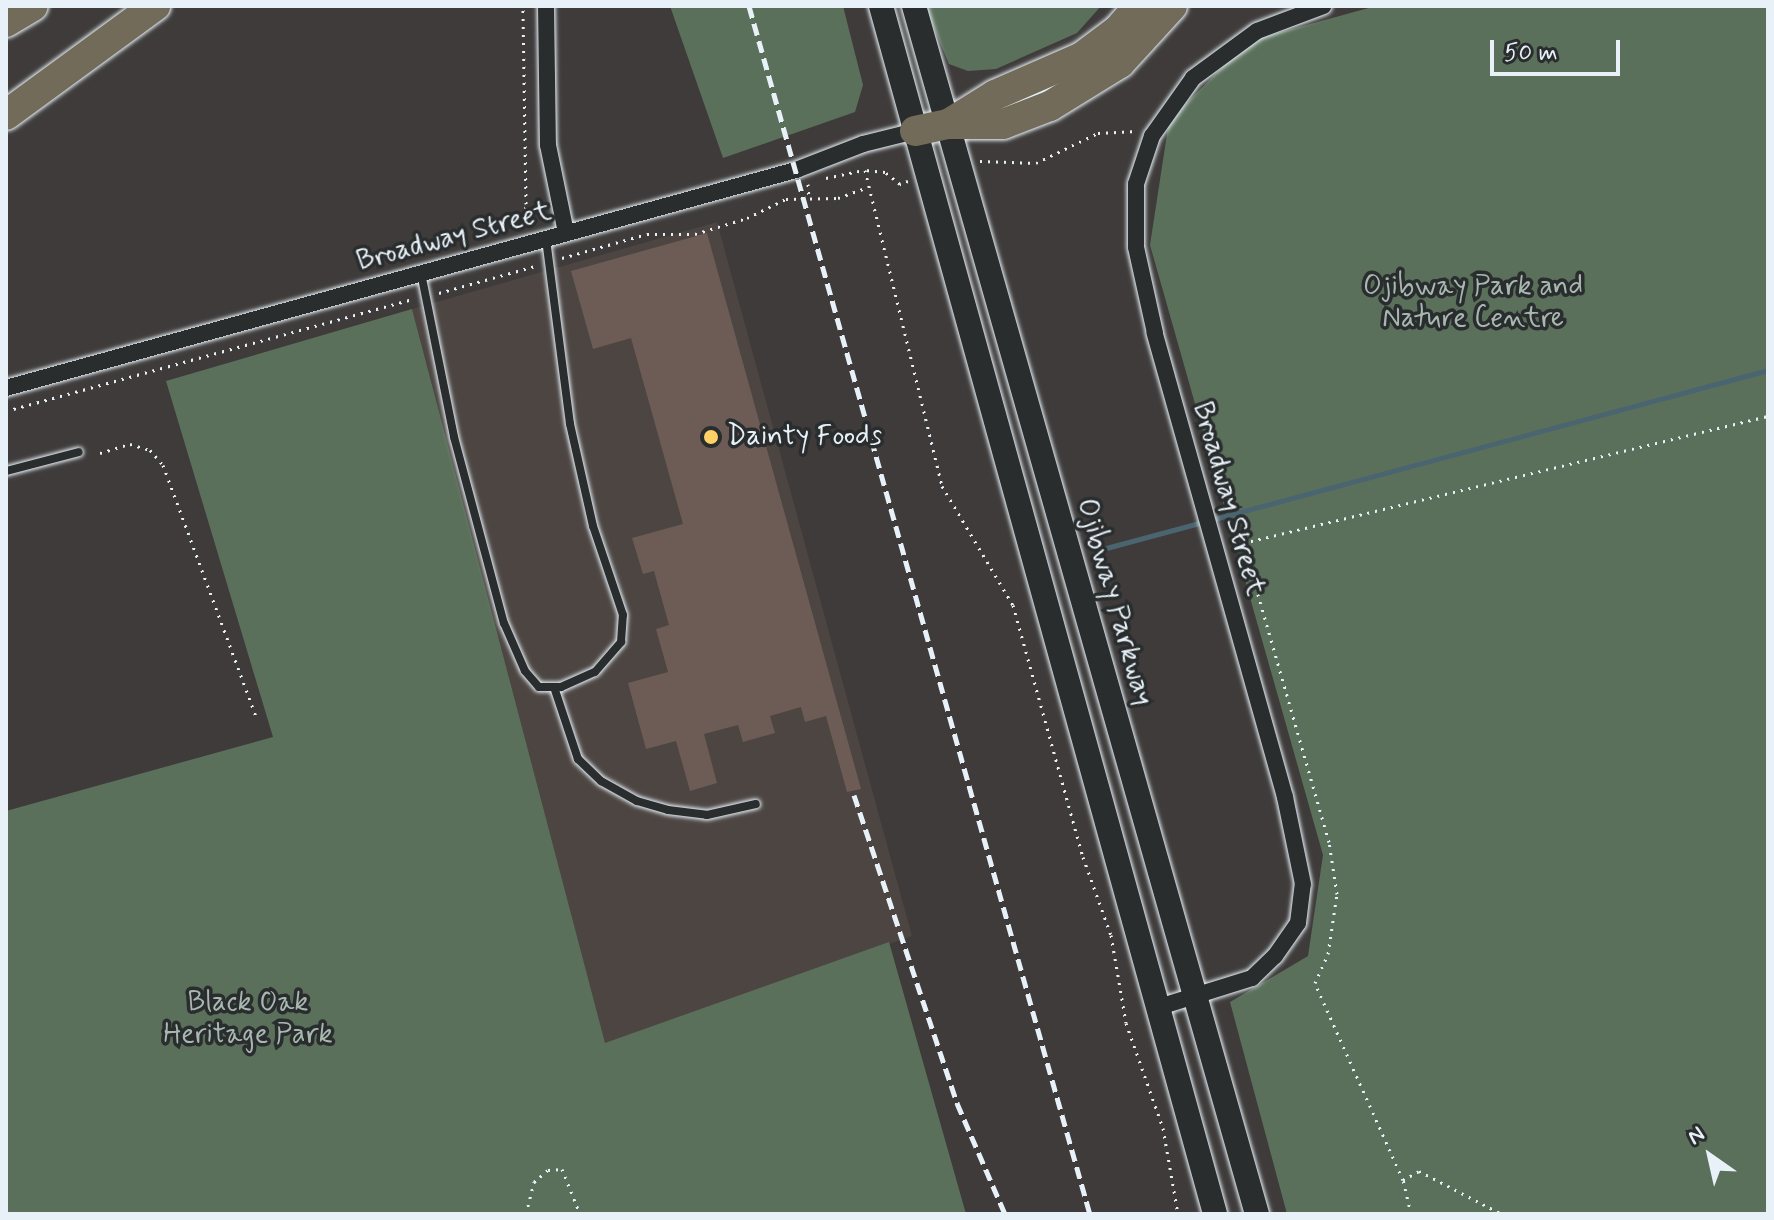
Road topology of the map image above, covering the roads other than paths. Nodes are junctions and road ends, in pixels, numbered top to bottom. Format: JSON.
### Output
{"nodes":[{"id":1,"x":33,"y":6,"type":"edge"},
{"id":2,"x":155,"y":6,"type":"edge"},
{"id":3,"x":546,"y":6,"type":"edge"},
{"id":4,"x":881,"y":6,"type":"edge"},
{"id":5,"x":914,"y":6,"type":"edge"},
{"id":6,"x":1139,"y":6,"type":"edge"},
{"id":7,"x":1172,"y":6,"type":"edge"},
{"id":8,"x":1323,"y":6,"type":"edge"},
{"id":9,"x":6,"y":22,"type":"edge"},
{"id":10,"x":6,"y":115,"type":"edge"},
{"id":11,"x":948,"y":124,"type":"junction"},
{"id":12,"x":915,"y":131,"type":"junction"},
{"id":13,"x":566,"y":233,"type":"junction"},
{"id":14,"x":545,"y":239,"type":"junction"},
{"id":15,"x":421,"y":273,"type":"junction"},
{"id":16,"x":6,"y":388,"type":"edge"},
{"id":17,"x":79,"y":452,"type":"dead end"},
{"id":18,"x":6,"y":471,"type":"edge"},
{"id":19,"x":554,"y":687,"type":"junction"},
{"id":20,"x":756,"y":804,"type":"dead end"},
{"id":21,"x":1195,"y":999,"type":"junction"},
{"id":22,"x":1156,"y":1008,"type":"junction"},
{"id":23,"x":1215,"y":1214,"type":"edge"},
{"id":24,"x":1257,"y":1214,"type":"edge"}],
"edges":[{"from":1,"to":9,"type":"highway"},
{"from":2,"to":10,"type":"highway"},
{"from":3,"to":13,"type":"street"},
{"from":4,"to":12,"type":"main road"},
{"from":5,"to":11,"type":"main road","name":"Ojibway Parkway"},
{"from":6,"to":11,"type":"highway"},
{"from":7,"to":11,"type":"highway"},
{"from":8,"to":21,"type":"street","name":"Broadway Street"},
{"from":11,"to":12,"type":"highway"},
{"from":11,"to":21,"type":"main road","name":"Ojibway Parkway"},
{"from":12,"to":13,"type":"street","name":"Broadway Street"},
{"from":12,"to":22,"type":"main road"},
{"from":13,"to":14,"type":"street","name":"Broadway Street"},
{"from":14,"to":15,"type":"street","name":"Broadway Street"},
{"from":14,"to":19,"type":"lane"},
{"from":15,"to":16,"type":"street","name":"Broadway Street"},
{"from":15,"to":19,"type":"lane"},
{"from":17,"to":18,"type":"lane"},
{"from":19,"to":20,"type":"lane"},
{"from":21,"to":22,"type":"street","name":"Broadway Street"},
{"from":21,"to":24,"type":"main road","name":"Ojibway Parkway"},
{"from":22,"to":23,"type":"main road"}]}
